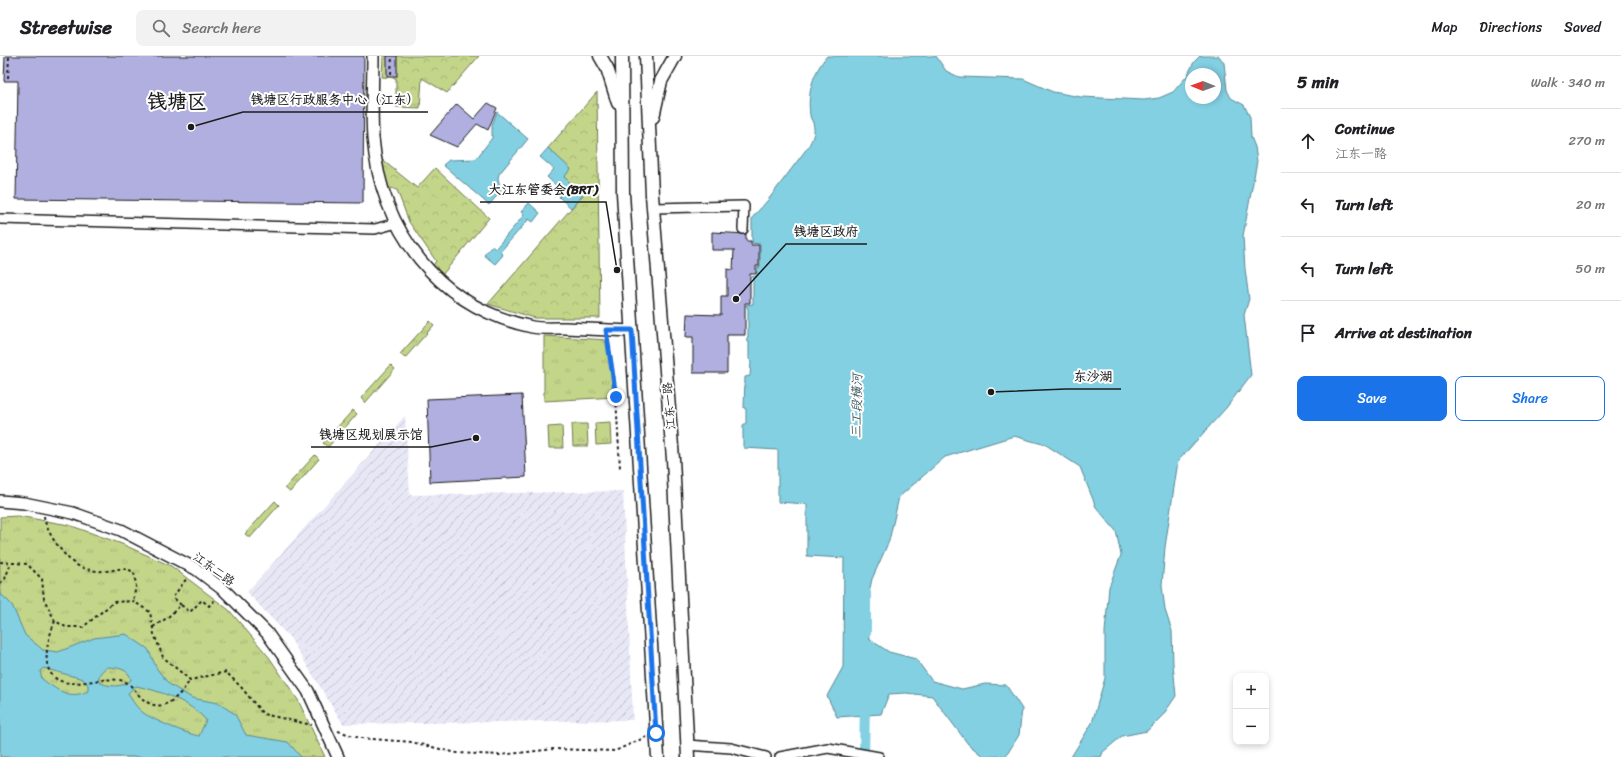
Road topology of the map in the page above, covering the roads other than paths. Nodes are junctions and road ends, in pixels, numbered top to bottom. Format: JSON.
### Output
{"nodes":[{"id":1,"x":373,"y":56,"type":"edge"},
{"id":2,"x":600,"y":56,"type":"edge"},
{"id":3,"x":622,"y":56,"type":"edge"},
{"id":4,"x":646,"y":56,"type":"edge"},
{"id":5,"x":675,"y":56,"type":"edge"},
{"id":6,"x":622,"y":116,"type":"junction"},
{"id":7,"x":649,"y":132,"type":"junction"},
{"id":8,"x":653,"y":208,"type":"junction"},
{"id":9,"x":0,"y":219,"type":"edge"},
{"id":10,"x":397,"y":223,"type":"junction"},
{"id":11,"x":743,"y":229,"type":"dead end"},
{"id":12,"x":632,"y":330,"type":"junction"},
{"id":13,"x":0,"y":501,"type":"edge"},
{"id":14,"x":687,"y":753,"type":"edge"},
{"id":15,"x":338,"y":757,"type":"edge"},
{"id":16,"x":658,"y":757,"type":"edge"},
{"id":17,"x":766,"y":757,"type":"edge"},
{"id":18,"x":780,"y":757,"type":"edge"},
{"id":19,"x":879,"y":757,"type":"edge"}],
"edges":[{"from":1,"to":10,"type":"street"},
{"from":2,"to":6,"type":"main road"},
{"from":3,"to":6,"type":"main road"},
{"from":4,"to":7,"type":"main road","name":"江东一路"},
{"from":5,"to":7,"type":"main road"},
{"from":6,"to":12,"type":"main road"},
{"from":7,"to":8,"type":"main road","name":"江东一路"},
{"from":8,"to":11,"type":"street"},
{"from":8,"to":14,"type":"main road","name":"江东一路"},
{"from":9,"to":10,"type":"street"},
{"from":10,"to":12,"type":"street"},
{"from":12,"to":16,"type":"main road"},
{"from":13,"to":15,"type":"street","name":"江东二路"},
{"from":14,"to":17,"type":"street"},
{"from":18,"to":19,"type":"street"}]}
